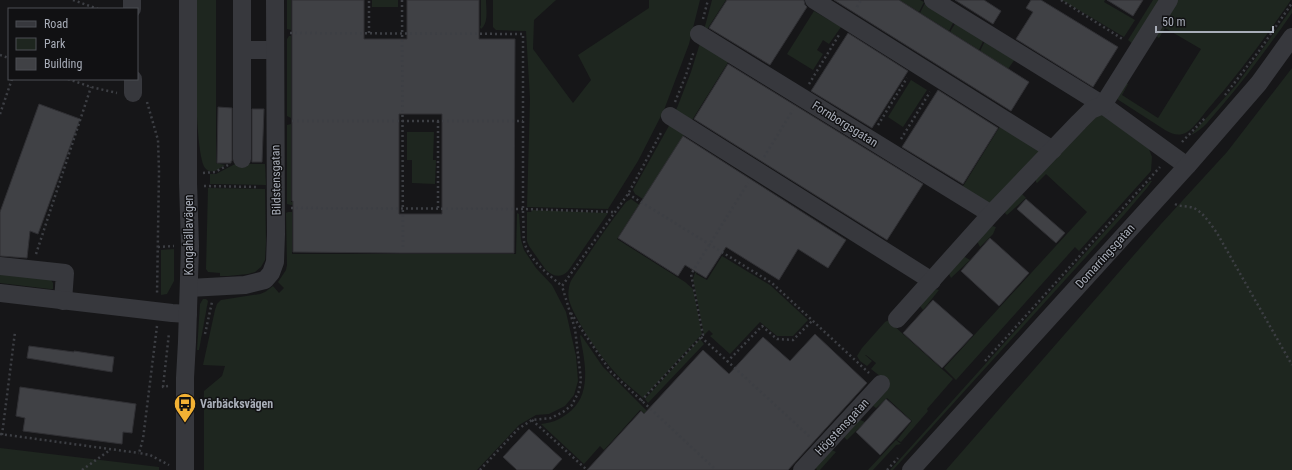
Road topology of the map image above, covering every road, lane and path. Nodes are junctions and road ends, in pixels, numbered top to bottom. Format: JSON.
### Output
{"nodes":[{"id":1,"x":73,"y":0,"type":"edge"},
{"id":2,"x":188,"y":0,"type":"edge"},
{"id":3,"x":242,"y":0,"type":"edge"},
{"id":4,"x":275,"y":0,"type":"edge"},
{"id":5,"x":369,"y":0,"type":"edge"},
{"id":6,"x":402,"y":0,"type":"edge"},
{"id":7,"x":708,"y":0,"type":"edge"},
{"id":8,"x":814,"y":0,"type":"edge"},
{"id":9,"x":861,"y":0,"type":"edge"},
{"id":10,"x":933,"y":0,"type":"edge"},
{"id":11,"x":1061,"y":0,"type":"edge"},
{"id":12,"x":1169,"y":0,"type":"edge"},
{"id":13,"x":1292,"y":3,"type":"edge"},
{"id":14,"x":95,"y":8,"type":"edge"},
{"id":15,"x":848,"y":21,"type":"junction"},
{"id":16,"x":369,"y":33,"type":"junction"},
{"id":17,"x":402,"y":33,"type":"junction"},
{"id":18,"x":699,"y":34,"type":"junction"},
{"id":19,"x":1292,"y":37,"type":"edge"},
{"id":20,"x":275,"y":41,"type":"junction"},
{"id":21,"x":1138,"y":49,"type":"junction"},
{"id":22,"x":242,"y":50,"type":"junction"},
{"id":23,"x":916,"y":64,"type":"junction"},
{"id":24,"x":938,"y":78,"type":"junction"},
{"id":25,"x":12,"y":80,"type":"edge"},
{"id":26,"x":71,"y":80,"type":"edge"},
{"id":27,"x":133,"y":86,"type":"edge"},
{"id":28,"x":91,"y":87,"type":"junction"},
{"id":29,"x":1224,"y":96,"type":"dead end"},
{"id":30,"x":801,"y":97,"type":"junction"},
{"id":31,"x":1103,"y":105,"type":"junction"},
{"id":32,"x":1209,"y":113,"type":"dead end"},
{"id":33,"x":0,"y":114,"type":"edge"},
{"id":34,"x":670,"y":116,"type":"junction"},
{"id":35,"x":275,"y":121,"type":"junction"},
{"id":36,"x":403,"y":121,"type":"junction"},
{"id":37,"x":438,"y":121,"type":"junction"},
{"id":38,"x":523,"y":121,"type":"junction"},
{"id":39,"x":869,"y":139,"type":"junction"},
{"id":40,"x":1053,"y":150,"type":"junction"},
{"id":41,"x":892,"y":153,"type":"junction"},
{"id":42,"x":1172,"y":154,"type":"junction"},
{"id":43,"x":242,"y":159,"type":"joint"},
{"id":44,"x":1187,"y":166,"type":"junction"},
{"id":45,"x":756,"y":170,"type":"junction"},
{"id":46,"x":202,"y":173,"type":"dead end"},
{"id":47,"x":202,"y":186,"type":"dead end"},
{"id":48,"x":276,"y":187,"type":"junction"},
{"id":49,"x":628,"y":194,"type":"junction"},
{"id":50,"x":1172,"y":201,"type":"dead end"},
{"id":51,"x":276,"y":208,"type":"junction"},
{"id":52,"x":403,"y":209,"type":"junction"},
{"id":53,"x":438,"y":209,"type":"junction"},
{"id":54,"x":523,"y":209,"type":"junction"},
{"id":55,"x":615,"y":212,"type":"junction"},
{"id":56,"x":991,"y":214,"type":"junction"},
{"id":57,"x":710,"y":244,"type":"junction"},
{"id":58,"x":176,"y":246,"type":"dead end"},
{"id":59,"x":158,"y":247,"type":"junction"},
{"id":60,"x":403,"y":250,"type":"dead end"},
{"id":61,"x":0,"y":266,"type":"edge"},
{"id":62,"x":31,"y":270,"type":"junction"},
{"id":63,"x":932,"y":281,"type":"junction"},
{"id":64,"x":562,"y":286,"type":"junction"},
{"id":65,"x":188,"y":288,"type":"junction"},
{"id":66,"x":0,"y":293,"type":"edge"},
{"id":67,"x":63,"y":301,"type":"junction"},
{"id":68,"x":157,"y":306,"type":"junction"},
{"id":69,"x":569,"y":309,"type":"junction"},
{"id":70,"x":188,"y":314,"type":"junction"},
{"id":71,"x":897,"y":319,"type":"dead end"},
{"id":72,"x":812,"y":321,"type":"junction"},
{"id":73,"x":169,"y":331,"type":"dead end"},
{"id":74,"x":15,"y":332,"type":"dead end"},
{"id":75,"x":702,"y":337,"type":"junction"},
{"id":76,"x":727,"y":362,"type":"junction"},
{"id":77,"x":981,"y":365,"type":"dead end"},
{"id":78,"x":1292,"y":365,"type":"edge"},
{"id":79,"x":881,"y":384,"type":"joint"},
{"id":80,"x":168,"y":386,"type":"dead end"},
{"id":81,"x":642,"y":401,"type":"junction"},
{"id":82,"x":532,"y":420,"type":"junction"},
{"id":83,"x":1,"y":434,"type":"edge"},
{"id":84,"x":823,"y":448,"type":"junction"},
{"id":85,"x":110,"y":450,"type":"junction"},
{"id":86,"x":139,"y":453,"type":"junction"},
{"id":87,"x":902,"y":453,"type":"dead end"},
{"id":88,"x":179,"y":468,"type":"edge"},
{"id":89,"x":82,"y":470,"type":"edge"},
{"id":90,"x":480,"y":470,"type":"edge"},
{"id":91,"x":587,"y":470,"type":"edge"},
{"id":92,"x":716,"y":470,"type":"edge"},
{"id":93,"x":802,"y":470,"type":"edge"},
{"id":94,"x":887,"y":470,"type":"edge"},
{"id":95,"x":911,"y":470,"type":"edge"}],
"edges":[{"from":1,"to":14,"type":"path"},
{"from":2,"to":65,"type":"street","name":"Kongahällavägen"},
{"from":3,"to":22,"type":"street"},
{"from":4,"to":20,"type":"street","name":"Bildstensgatan"},
{"from":5,"to":16,"type":"path"},
{"from":6,"to":17,"type":"path"},
{"from":7,"to":18,"type":"path"},
{"from":8,"to":15,"type":"street"},
{"from":9,"to":15,"type":"path"},
{"from":10,"to":31,"type":"street"},
{"from":11,"to":21,"type":"path"},
{"from":12,"to":21,"type":"street"},
{"from":13,"to":29,"type":"path"},
{"from":15,"to":23,"type":"street"},
{"from":15,"to":30,"type":"path"},
{"from":16,"to":17,"type":"path"},
{"from":16,"to":20,"type":"path"},
{"from":17,"to":36,"type":"path"},
{"from":17,"to":38,"type":"path"},
{"from":18,"to":30,"type":"street","name":"Fornborgsgatan"},
{"from":18,"to":34,"type":"path"},
{"from":19,"to":44,"type":"street","name":"Domarringsgatan"},
{"from":20,"to":22,"type":"street"},
{"from":20,"to":35,"type":"street","name":"Bildstensgatan"},
{"from":21,"to":31,"type":"street"},
{"from":22,"to":43,"type":"street"},
{"from":23,"to":24,"type":"street"},
{"from":23,"to":39,"type":"path"},
{"from":24,"to":40,"type":"street"},
{"from":24,"to":41,"type":"path"},
{"from":25,"to":33,"type":"path"},
{"from":26,"to":28,"type":"path"},
{"from":27,"to":28,"type":"path"},
{"from":27,"to":59,"type":"path"},
{"from":28,"to":62,"type":"path"},
{"from":30,"to":39,"type":"street","name":"Fornborgsgatan"},
{"from":30,"to":45,"type":"path"},
{"from":31,"to":40,"type":"street"},
{"from":31,"to":42,"type":"street"},
{"from":32,"to":42,"type":"path"},
{"from":34,"to":45,"type":"street"},
{"from":34,"to":49,"type":"path"},
{"from":35,"to":36,"type":"path"},
{"from":35,"to":48,"type":"street","name":"Bildstensgatan"},
{"from":36,"to":37,"type":"path"},
{"from":36,"to":52,"type":"path"},
{"from":37,"to":38,"type":"path"},
{"from":37,"to":53,"type":"path"},
{"from":38,"to":54,"type":"path"},
{"from":39,"to":41,"type":"street","name":"Fornborgsgatan"},
{"from":40,"to":56,"type":"street"},
{"from":41,"to":56,"type":"street","name":"Fornborgsgatan"},
{"from":42,"to":44,"type":"street"},
{"from":42,"to":77,"type":"path"},
{"from":43,"to":46,"type":"path"},
{"from":44,"to":95,"type":"street","name":"Domarringsgatan"},
{"from":45,"to":57,"type":"path"},
{"from":45,"to":63,"type":"street"},
{"from":47,"to":48,"type":"path"},
{"from":48,"to":51,"type":"street","name":"Bildstensgatan"},
{"from":49,"to":55,"type":"path"},
{"from":49,"to":57,"type":"path"},
{"from":50,"to":78,"type":"path"},
{"from":51,"to":52,"type":"path"},
{"from":51,"to":65,"type":"street","name":"Bildstensgatan"},
{"from":52,"to":53,"type":"path"},
{"from":52,"to":60,"type":"path"},
{"from":53,"to":54,"type":"path"},
{"from":54,"to":55,"type":"path"},
{"from":54,"to":64,"type":"path"},
{"from":55,"to":64,"type":"path"},
{"from":56,"to":63,"type":"street"},
{"from":57,"to":72,"type":"path"},
{"from":57,"to":75,"type":"path"},
{"from":58,"to":59,"type":"path"},
{"from":59,"to":68,"type":"path"},
{"from":61,"to":62,"type":"street"},
{"from":62,"to":67,"type":"street"},
{"from":63,"to":71,"type":"street"},
{"from":64,"to":69,"type":"path"},
{"from":65,"to":70,"type":"street","name":"Kongahällavägen"},
{"from":66,"to":67,"type":"street"},
{"from":67,"to":68,"type":"street"},
{"from":68,"to":70,"type":"street"},
{"from":68,"to":86,"type":"path"},
{"from":69,"to":81,"type":"path"},
{"from":69,"to":82,"type":"path"},
{"from":70,"to":88,"type":"street","name":"Kongahällavägen"},
{"from":72,"to":76,"type":"path"},
{"from":72,"to":79,"type":"path"},
{"from":73,"to":80,"type":"path"},
{"from":74,"to":83,"type":"path"},
{"from":75,"to":76,"type":"path"},
{"from":75,"to":81,"type":"path"},
{"from":76,"to":84,"type":"path"},
{"from":79,"to":84,"type":"street","name":"Högstensgatan"},
{"from":81,"to":92,"type":"path"},
{"from":82,"to":90,"type":"path"},
{"from":82,"to":91,"type":"path"},
{"from":83,"to":85,"type":"path"},
{"from":84,"to":93,"type":"street","name":"Högstensgatan"},
{"from":85,"to":86,"type":"path"},
{"from":85,"to":89,"type":"path"},
{"from":86,"to":88,"type":"path"},
{"from":87,"to":94,"type":"path"}]}
